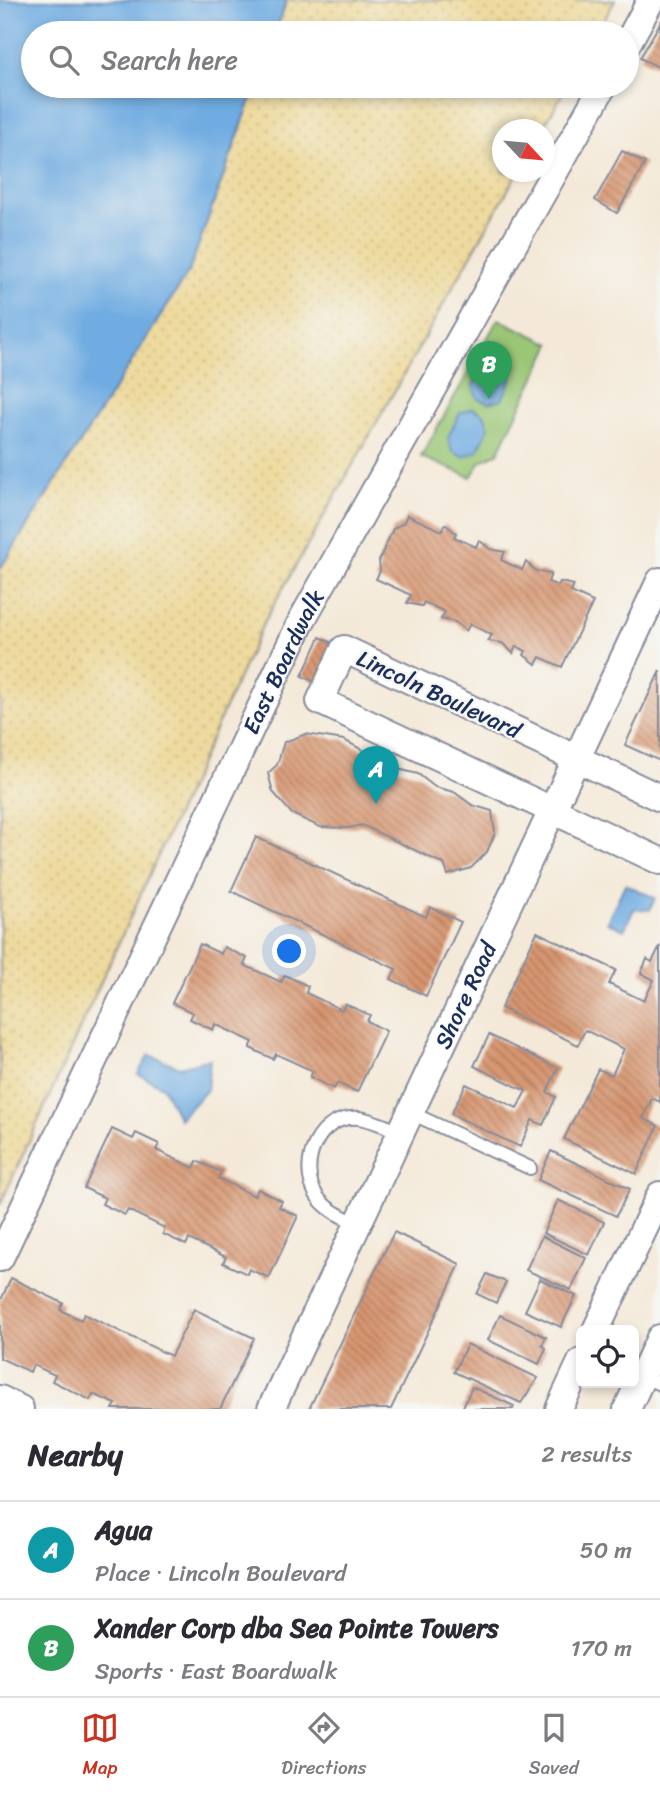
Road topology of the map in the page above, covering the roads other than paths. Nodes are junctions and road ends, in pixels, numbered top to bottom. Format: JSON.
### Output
{"nodes":[{"id":1,"x":651,"y":0,"type":"edge"},
{"id":2,"x":639,"y":22,"type":"edge"},
{"id":3,"x":596,"y":98,"type":"edge"},
{"id":4,"x":660,"y":581,"type":"edge"},
{"id":5,"x":575,"y":758,"type":"junction"},
{"id":6,"x":660,"y":798,"type":"edge"},
{"id":7,"x":551,"y":809,"type":"junction"},
{"id":8,"x":660,"y":861,"type":"edge"},
{"id":9,"x":405,"y":1122,"type":"junction"},
{"id":10,"x":530,"y":1167,"type":"dead end"},
{"id":11,"x":660,"y":1195,"type":"edge"},
{"id":12,"x":357,"y":1224,"type":"junction"},
{"id":13,"x":0,"y":1258,"type":"edge"},
{"id":14,"x":598,"y":1325,"type":"edge"},
{"id":15,"x":660,"y":1338,"type":"edge"},
{"id":16,"x":576,"y":1373,"type":"edge"},
{"id":17,"x":651,"y":1380,"type":"edge"},
{"id":18,"x":0,"y":1399,"type":"edge"},
{"id":19,"x":20,"y":1409,"type":"edge"},
{"id":20,"x":271,"y":1409,"type":"edge"},
{"id":21,"x":559,"y":1409,"type":"edge"},
{"id":22,"x":627,"y":1409,"type":"edge"}],
"edges":[{"from":1,"to":2,"type":"street"},
{"from":3,"to":13,"type":"street","name":"East Boardwalk"},
{"from":4,"to":5,"type":"street","name":"Shore Road"},
{"from":5,"to":6,"type":"street","name":"Lincoln Boulevard"},
{"from":5,"to":7,"type":"street","name":"Shore Road"},
{"from":5,"to":7,"type":"street","name":"Lincoln Boulevard"},
{"from":7,"to":8,"type":"street","name":"Lincoln Boulevard"},
{"from":7,"to":9,"type":"street","name":"Shore Road"},
{"from":9,"to":10,"type":"lane"},
{"from":9,"to":12,"type":"street","name":"Shore Road"},
{"from":9,"to":12,"type":"lane"},
{"from":11,"to":14,"type":"street"},
{"from":12,"to":20,"type":"street","name":"Shore Road"},
{"from":15,"to":17,"type":"street"},
{"from":16,"to":21,"type":"street"},
{"from":17,"to":22,"type":"street"},
{"from":18,"to":19,"type":"street"}]}
